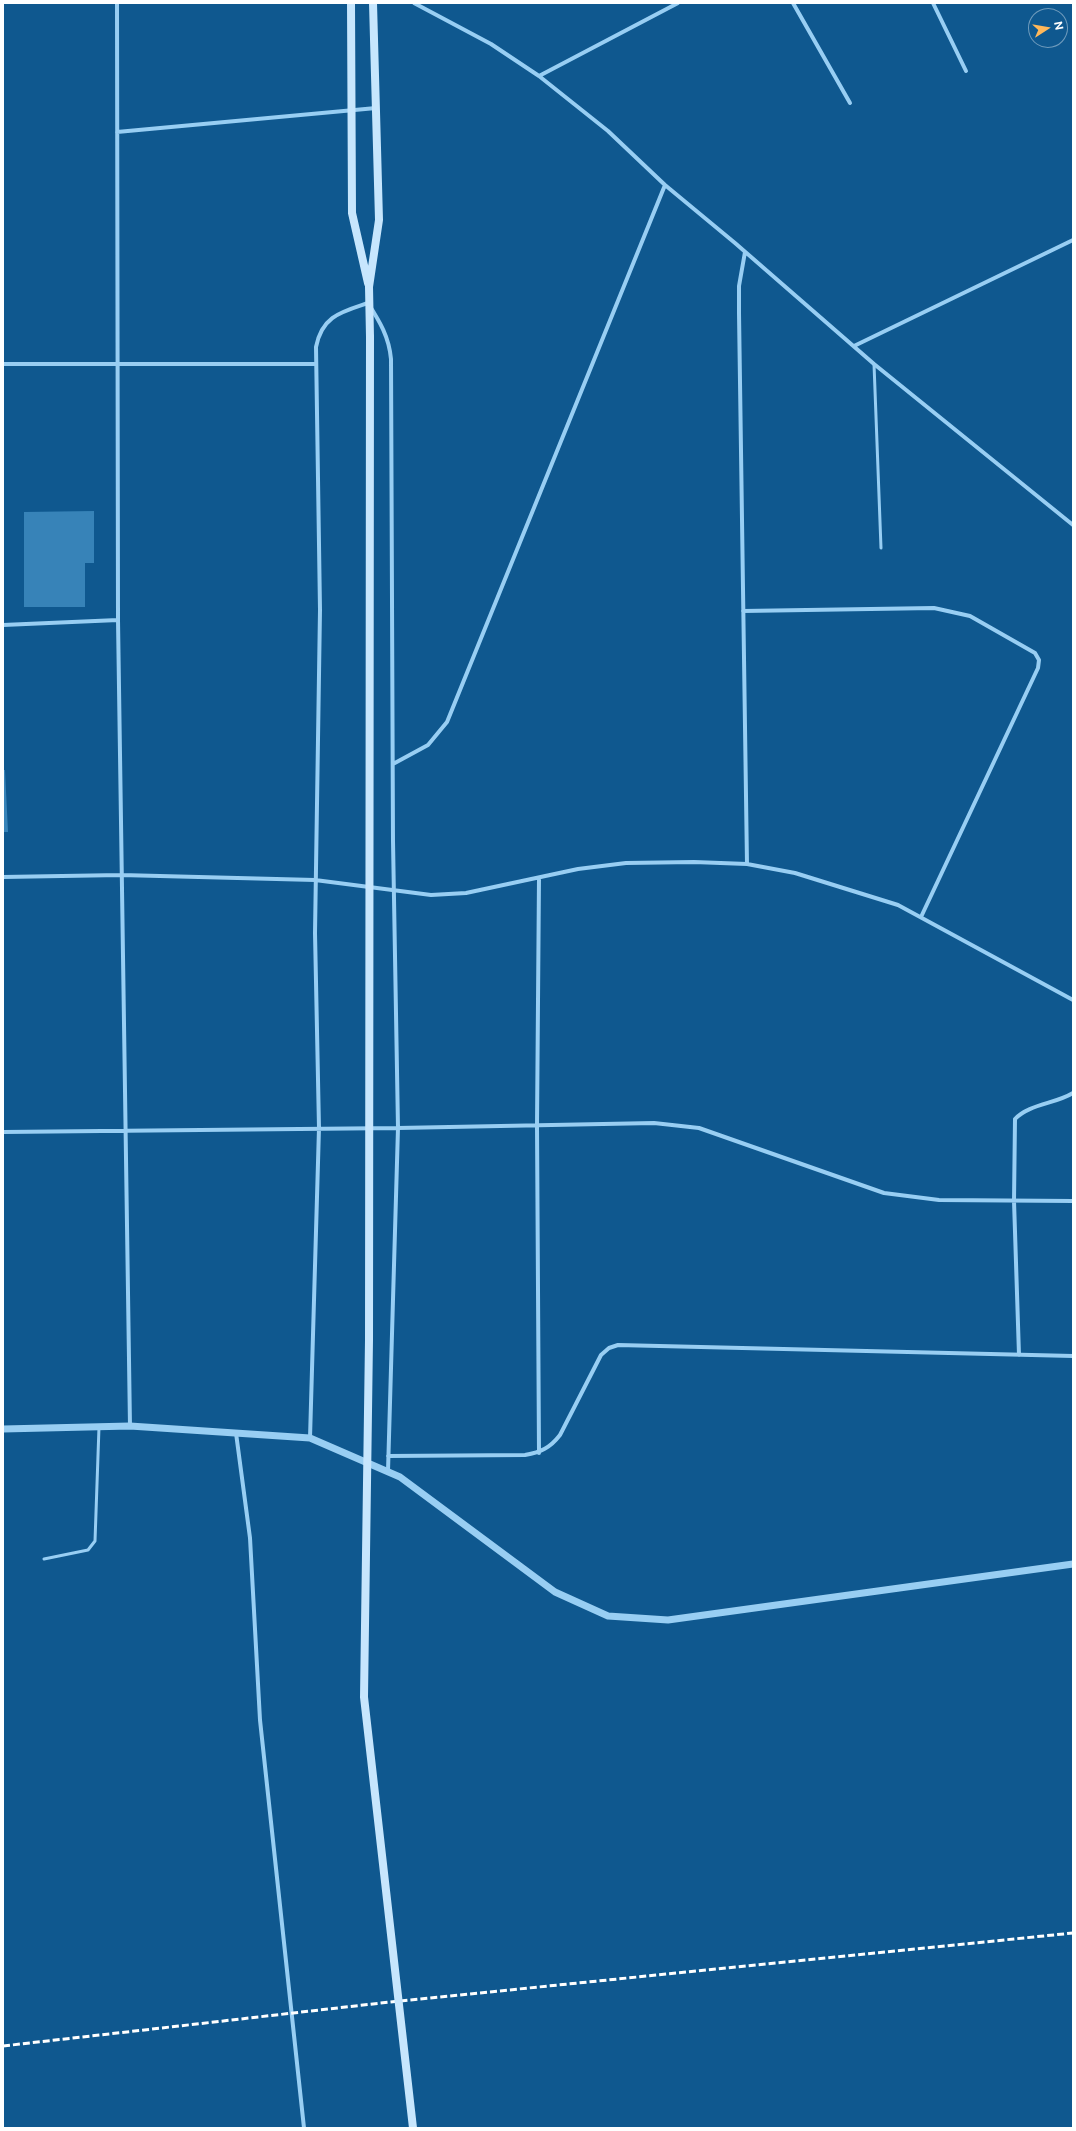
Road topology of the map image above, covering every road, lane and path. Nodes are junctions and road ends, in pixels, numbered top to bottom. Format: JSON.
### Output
{"nodes":[{"id":1,"x":117,"y":3,"type":"edge"},
{"id":2,"x":351,"y":3,"type":"edge"},
{"id":3,"x":373,"y":3,"type":"edge"},
{"id":4,"x":414,"y":3,"type":"edge"},
{"id":5,"x":678,"y":3,"type":"edge"},
{"id":6,"x":793,"y":3,"type":"edge"},
{"id":7,"x":933,"y":3,"type":"edge"},
{"id":8,"x":966,"y":71,"type":"dead end"},
{"id":9,"x":539,"y":76,"type":"junction"},
{"id":10,"x":850,"y":103,"type":"dead end"},
{"id":11,"x":376,"y":108,"type":"junction"},
{"id":12,"x":352,"y":110,"type":"junction"},
{"id":13,"x":117,"y":132,"type":"junction"},
{"id":14,"x":665,"y":185,"type":"junction"},
{"id":15,"x":1073,"y":240,"type":"edge"},
{"id":16,"x":745,"y":252,"type":"junction"},
{"id":17,"x":369,"y":287,"type":"junction"},
{"id":18,"x":368,"y":303,"type":"junction"},
{"id":19,"x":854,"y":346,"type":"junction"},
{"id":20,"x":3,"y":364,"type":"edge"},
{"id":21,"x":316,"y":364,"type":"junction"},
{"id":22,"x":874,"y":364,"type":"junction"},
{"id":23,"x":117,"y":366,"type":"junction"},
{"id":24,"x":1073,"y":525,"type":"edge"},
{"id":25,"x":881,"y":548,"type":"dead end"},
{"id":26,"x":743,"y":611,"type":"junction"},
{"id":27,"x":118,"y":620,"type":"junction"},
{"id":28,"x":3,"y":624,"type":"edge"},
{"id":29,"x":393,"y":764,"type":"junction"},
{"id":30,"x":747,"y":864,"type":"junction"},
{"id":31,"x":121,"y":875,"type":"junction"},
{"id":32,"x":3,"y":877,"type":"edge"},
{"id":33,"x":539,"y":878,"type":"junction"},
{"id":34,"x":315,"y":880,"type":"junction"},
{"id":35,"x":394,"y":890,"type":"junction"},
{"id":36,"x":921,"y":917,"type":"junction"},
{"id":37,"x":1073,"y":1000,"type":"edge"},
{"id":38,"x":1073,"y":1093,"type":"edge"},
{"id":39,"x":537,"y":1125,"type":"junction"},
{"id":40,"x":319,"y":1128,"type":"junction"},
{"id":41,"x":398,"y":1128,"type":"junction"},
{"id":42,"x":125,"y":1131,"type":"junction"},
{"id":43,"x":3,"y":1132,"type":"edge"},
{"id":44,"x":1014,"y":1201,"type":"junction"},
{"id":45,"x":1073,"y":1201,"type":"edge"},
{"id":46,"x":1019,"y":1355,"type":"junction"},
{"id":47,"x":1073,"y":1356,"type":"edge"},
{"id":48,"x":130,"y":1426,"type":"junction"},
{"id":49,"x":98,"y":1427,"type":"junction"},
{"id":50,"x":3,"y":1429,"type":"edge"},
{"id":51,"x":236,"y":1433,"type":"junction"},
{"id":52,"x":310,"y":1438,"type":"junction"},
{"id":53,"x":539,"y":1452,"type":"junction"},
{"id":54,"x":388,"y":1456,"type":"junction"},
{"id":55,"x":388,"y":1471,"type":"junction"},
{"id":56,"x":44,"y":1559,"type":"dead end"},
{"id":57,"x":1073,"y":1564,"type":"edge"},
{"id":58,"x":304,"y":2128,"type":"edge"},
{"id":59,"x":413,"y":2128,"type":"edge"}],
"edges":[{"from":1,"to":13,"type":"street"},
{"from":2,"to":12,"type":"main road"},
{"from":3,"to":11,"type":"main road"},
{"from":4,"to":9,"type":"street"},
{"from":5,"to":9,"type":"street"},
{"from":6,"to":10,"type":"street"},
{"from":7,"to":8,"type":"street"},
{"from":9,"to":14,"type":"street"},
{"from":11,"to":12,"type":"street"},
{"from":11,"to":17,"type":"main road"},
{"from":12,"to":13,"type":"street"},
{"from":12,"to":17,"type":"main road"},
{"from":13,"to":23,"type":"street"},
{"from":14,"to":16,"type":"street"},
{"from":14,"to":29,"type":"street"},
{"from":15,"to":19,"type":"street"},
{"from":16,"to":19,"type":"street"},
{"from":16,"to":26,"type":"street"},
{"from":17,"to":18,"type":"main road"},
{"from":18,"to":21,"type":"street"},
{"from":18,"to":29,"type":"street"},
{"from":18,"to":59,"type":"main road","bridge":true},
{"from":19,"to":22,"type":"street"},
{"from":20,"to":23,"type":"street"},
{"from":21,"to":23,"type":"street"},
{"from":21,"to":34,"type":"street"},
{"from":22,"to":24,"type":"street"},
{"from":22,"to":25,"type":"lane"},
{"from":23,"to":27,"type":"street"},
{"from":26,"to":30,"type":"street"},
{"from":26,"to":36,"type":"street"},
{"from":27,"to":28,"type":"street"},
{"from":27,"to":31,"type":"street"},
{"from":29,"to":35,"type":"street"},
{"from":30,"to":33,"type":"street"},
{"from":30,"to":36,"type":"street"},
{"from":31,"to":32,"type":"street"},
{"from":31,"to":34,"type":"street"},
{"from":31,"to":42,"type":"street"},
{"from":33,"to":35,"type":"street"},
{"from":33,"to":39,"type":"street"},
{"from":34,"to":35,"type":"street"},
{"from":34,"to":40,"type":"street"},
{"from":35,"to":41,"type":"street"},
{"from":36,"to":37,"type":"street"},
{"from":38,"to":44,"type":"street"},
{"from":39,"to":41,"type":"street"},
{"from":39,"to":44,"type":"street"},
{"from":39,"to":53,"type":"street"},
{"from":40,"to":41,"type":"street"},
{"from":40,"to":42,"type":"street"},
{"from":40,"to":52,"type":"street"},
{"from":41,"to":54,"type":"street"},
{"from":42,"to":43,"type":"street"},
{"from":42,"to":48,"type":"street"},
{"from":44,"to":45,"type":"street"},
{"from":44,"to":46,"type":"street"},
{"from":46,"to":47,"type":"street"},
{"from":46,"to":53,"type":"street"},
{"from":48,"to":49,"type":"street"},
{"from":48,"to":51,"type":"street"},
{"from":49,"to":50,"type":"street"},
{"from":49,"to":56,"type":"lane"},
{"from":51,"to":52,"type":"street"},
{"from":51,"to":58,"type":"street"},
{"from":52,"to":55,"type":"street"},
{"from":53,"to":54,"type":"street"},
{"from":54,"to":55,"type":"street"},
{"from":55,"to":57,"type":"street"}]}
